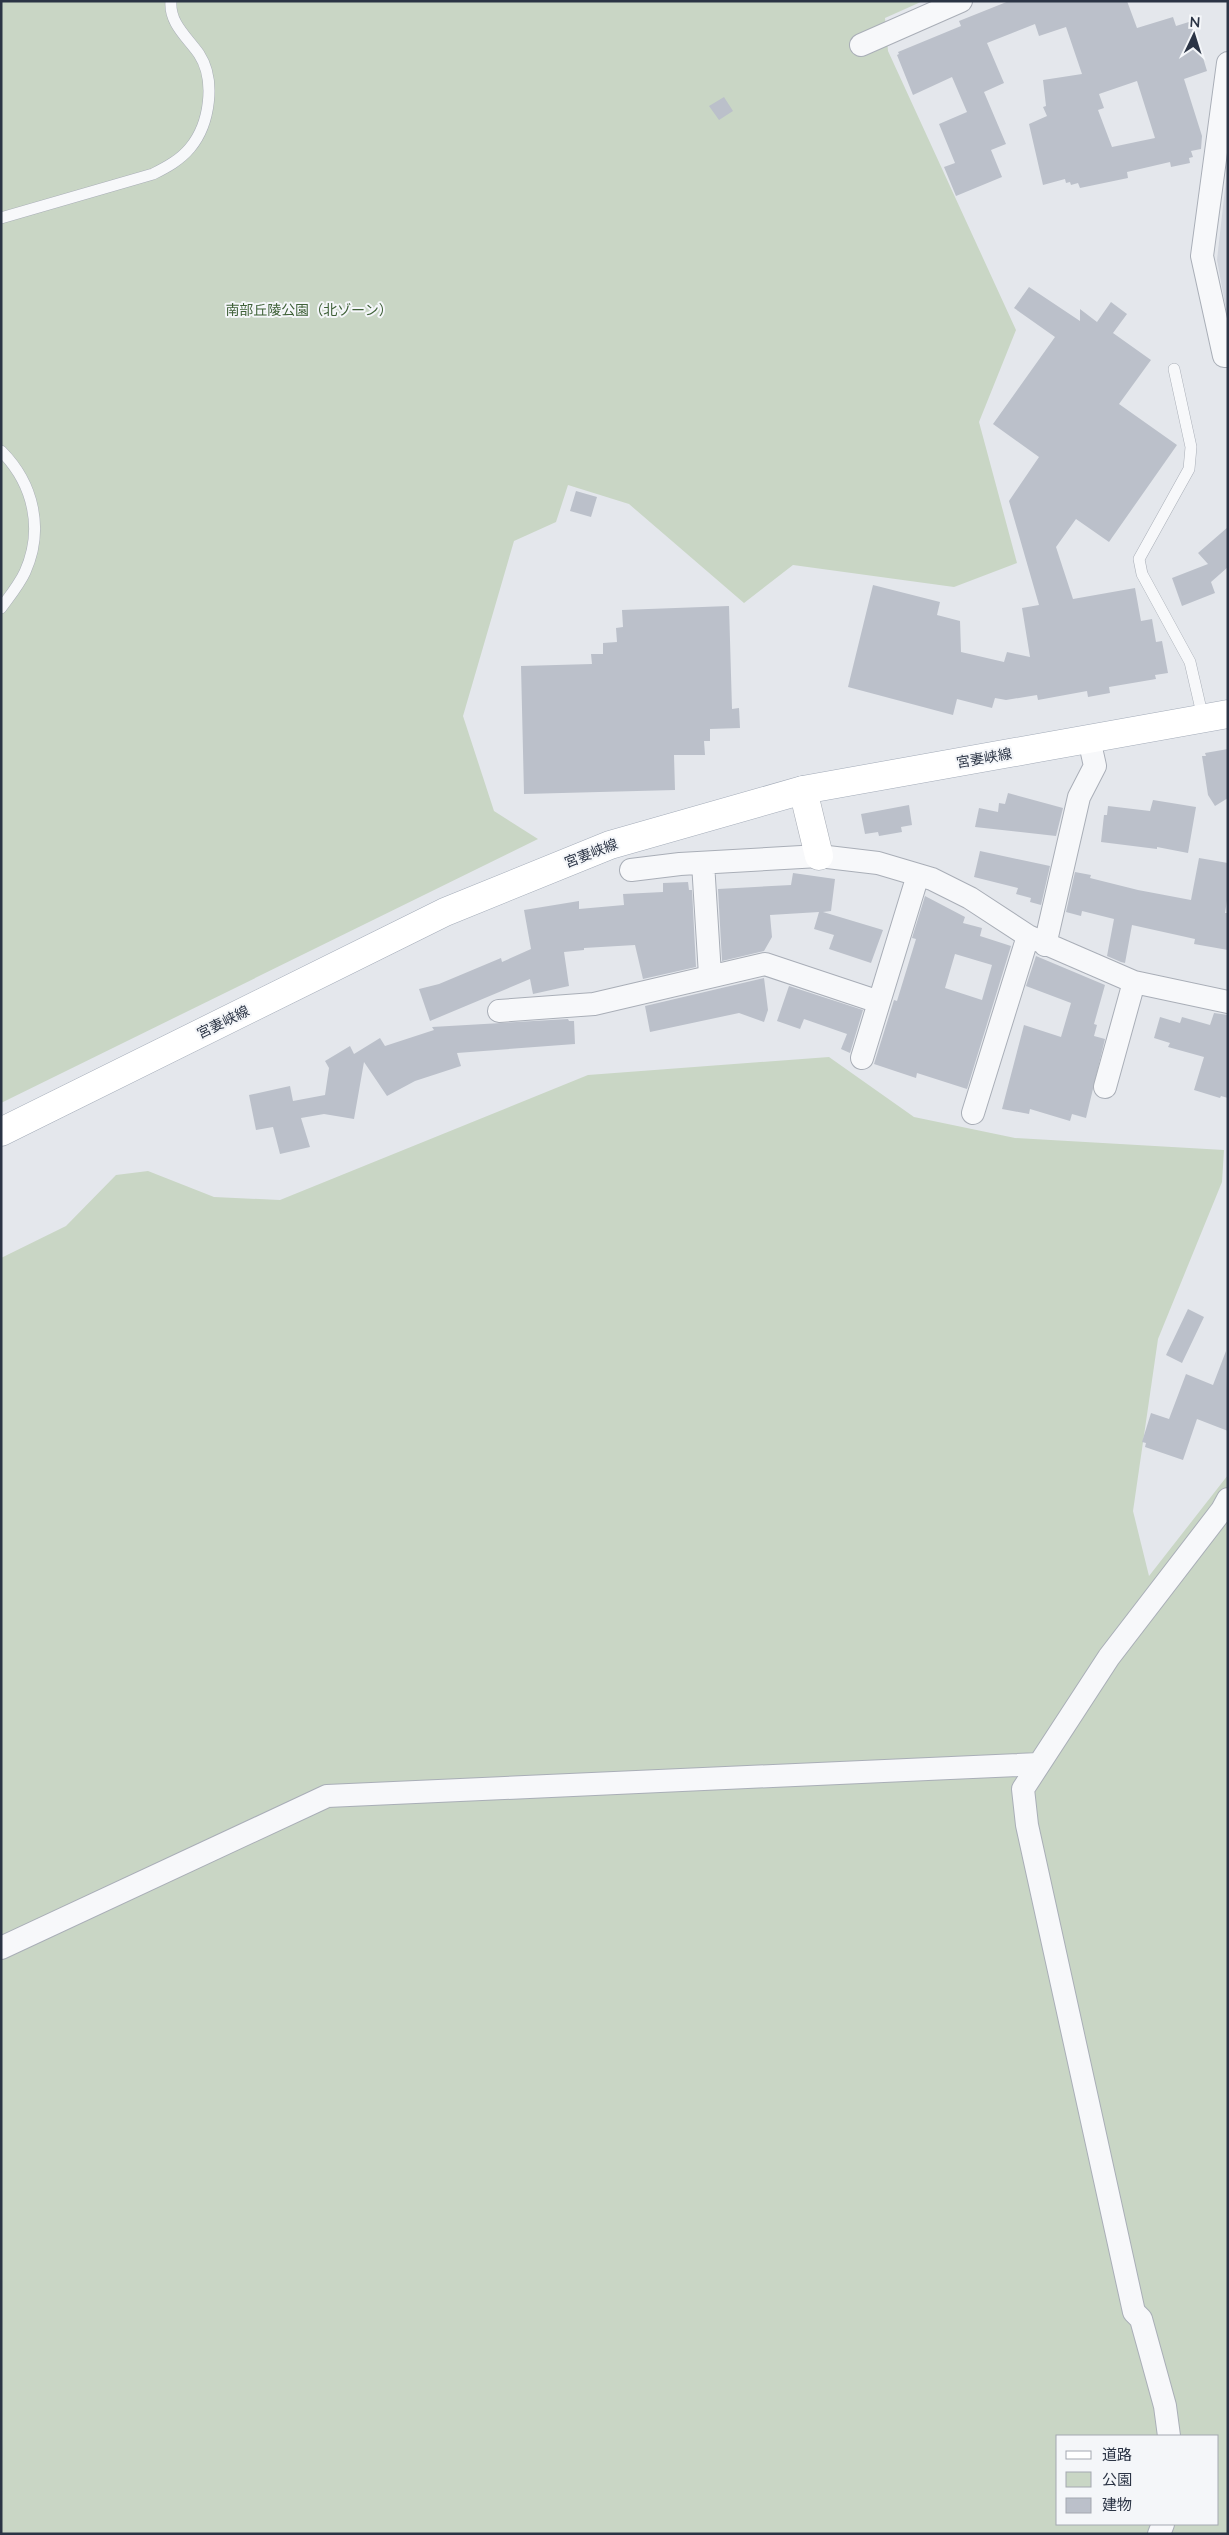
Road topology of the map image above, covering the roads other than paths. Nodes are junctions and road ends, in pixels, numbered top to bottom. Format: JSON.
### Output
{"nodes":[{"id":1,"x":171,"y":1,"type":"edge"},
{"id":2,"x":961,"y":1,"type":"edge"},
{"id":3,"x":861,"y":45,"type":"dead end"},
{"id":4,"x":1228,"y":64,"type":"edge"},
{"id":5,"x":1,"y":218,"type":"edge"},
{"id":6,"x":1228,"y":356,"type":"edge"},
{"id":7,"x":1174,"y":369,"type":"dead end"},
{"id":8,"x":1,"y":451,"type":"edge"},
{"id":9,"x":1,"y":608,"type":"edge"},
{"id":10,"x":1215,"y":716,"type":"edge"},
{"id":11,"x":1089,"y":739,"type":"junction"},
{"id":12,"x":803,"y":790,"type":"junction"},
{"id":13,"x":819,"y":856,"type":"junction"},
{"id":14,"x":703,"y":863,"type":"junction"},
{"id":15,"x":631,"y":870,"type":"dead end"},
{"id":16,"x":918,"y":875,"type":"junction"},
{"id":17,"x":1036,"y":940,"type":"junction"},
{"id":18,"x":710,"y":975,"type":"junction"},
{"id":19,"x":1134,"y":982,"type":"junction"},
{"id":20,"x":879,"y":1002,"type":"junction"},
{"id":21,"x":1228,"y":1002,"type":"edge"},
{"id":22,"x":499,"y":1011,"type":"dead end"},
{"id":23,"x":862,"y":1058,"type":"dead end"},
{"id":24,"x":1105,"y":1088,"type":"dead end"},
{"id":25,"x":973,"y":1113,"type":"dead end"},
{"id":26,"x":1,"y":1132,"type":"edge"},
{"id":27,"x":1228,"y":1499,"type":"edge"},
{"id":28,"x":1039,"y":1764,"type":"junction"},
{"id":29,"x":1,"y":1948,"type":"edge"},
{"id":30,"x":1169,"y":2435,"type":"edge"}],
"edges":[{"from":1,"to":5,"type":"lane"},
{"from":2,"to":3,"type":"street"},
{"from":4,"to":6,"type":"street"},
{"from":7,"to":10,"type":"lane"},
{"from":8,"to":9,"type":"lane"},
{"from":10,"to":11,"type":"main road","name":"宮妻峡線"},
{"from":11,"to":12,"type":"main road","name":"宮妻峡線"},
{"from":11,"to":17,"type":"street"},
{"from":12,"to":13,"type":"main road"},
{"from":12,"to":26,"type":"main road","name":"宮妻峡線"},
{"from":13,"to":14,"type":"street"},
{"from":13,"to":16,"type":"street"},
{"from":14,"to":15,"type":"street"},
{"from":14,"to":18,"type":"street"},
{"from":16,"to":17,"type":"street"},
{"from":16,"to":20,"type":"street"},
{"from":17,"to":19,"type":"street"},
{"from":17,"to":25,"type":"street"},
{"from":18,"to":20,"type":"street"},
{"from":18,"to":22,"type":"street"},
{"from":19,"to":21,"type":"street"},
{"from":19,"to":24,"type":"street"},
{"from":20,"to":23,"type":"street"},
{"from":27,"to":28,"type":"street"},
{"from":28,"to":29,"type":"street"},
{"from":28,"to":30,"type":"street"}]}
